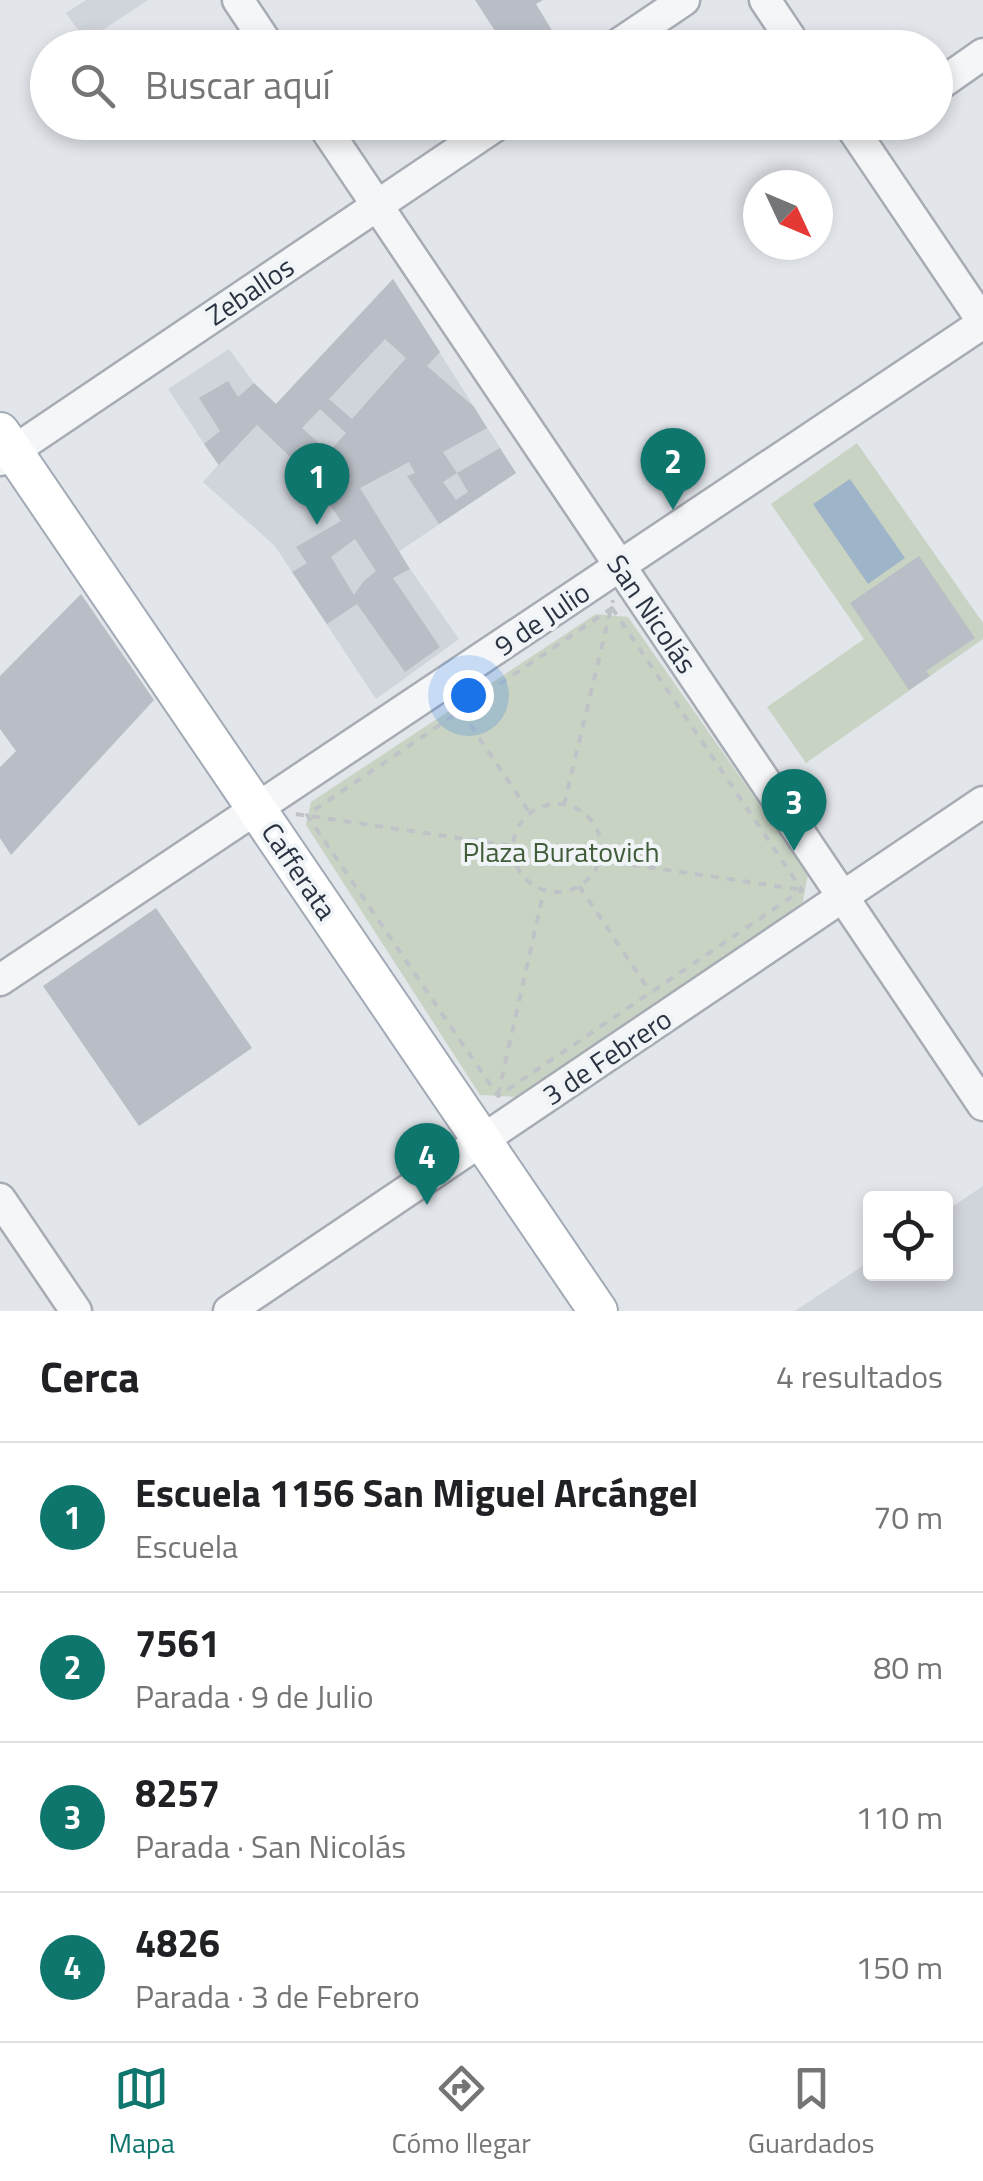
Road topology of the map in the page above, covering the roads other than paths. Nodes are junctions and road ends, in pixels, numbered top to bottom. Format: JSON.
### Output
{"nodes":[{"id":1,"x":238,"y":0,"type":"edge"},
{"id":2,"x":684,"y":0,"type":"edge"},
{"id":3,"x":765,"y":0,"type":"edge"},
{"id":4,"x":258,"y":30,"type":"edge"},
{"id":5,"x":640,"y":30,"type":"edge"},
{"id":6,"x":785,"y":30,"type":"edge"},
{"id":7,"x":983,"y":54,"type":"edge"},
{"id":8,"x":953,"y":75,"type":"edge"},
{"id":9,"x":333,"y":140,"type":"edge"},
{"id":10,"x":474,"y":140,"type":"edge"},
{"id":11,"x":871,"y":140,"type":"edge"},
{"id":12,"x":377,"y":206,"type":"junction"},
{"id":13,"x":983,"y":323,"type":"edge"},
{"id":14,"x":4,"y":448,"type":"edge"},
{"id":15,"x":620,"y":566,"type":"junction"},
{"id":16,"x":983,"y":802,"type":"edge"},
{"id":17,"x":257,"y":810,"type":"junction"},
{"id":18,"x":843,"y":897,"type":"junction"},
{"id":19,"x":0,"y":980,"type":"edge"},
{"id":20,"x":983,"y":1105,"type":"edge"},
{"id":21,"x":483,"y":1142,"type":"junction"},
{"id":22,"x":0,"y":1199,"type":"edge"},
{"id":23,"x":76,"y":1311,"type":"edge"},
{"id":24,"x":229,"y":1311,"type":"edge"},
{"id":25,"x":598,"y":1311,"type":"edge"}],
"edges":[{"from":1,"to":4,"type":"street"},
{"from":2,"to":5,"type":"street"},
{"from":3,"to":6,"type":"street"},
{"from":7,"to":8,"type":"street"},
{"from":9,"to":12,"type":"street","name":"San Nicolás"},
{"from":10,"to":12,"type":"street","name":"Zeballos"},
{"from":11,"to":13,"type":"street"},
{"from":12,"to":14,"type":"street","name":"Zeballos"},
{"from":12,"to":15,"type":"street","name":"San Nicolás"},
{"from":13,"to":15,"type":"street","name":"9 de Julio"},
{"from":14,"to":17,"type":"main road","name":"Cafferata"},
{"from":15,"to":17,"type":"street","name":"9 de Julio"},
{"from":15,"to":18,"type":"street","name":"San Nicolás"},
{"from":16,"to":18,"type":"street","name":"3 de Febrero"},
{"from":17,"to":19,"type":"street","name":"9 de Julio"},
{"from":17,"to":21,"type":"main road","name":"Cafferata"},
{"from":18,"to":20,"type":"street","name":"San Nicolás"},
{"from":18,"to":21,"type":"street","name":"3 de Febrero"},
{"from":21,"to":24,"type":"street","name":"3 de Febrero"},
{"from":21,"to":25,"type":"main road","name":"Cafferata"},
{"from":22,"to":23,"type":"street"}]}
